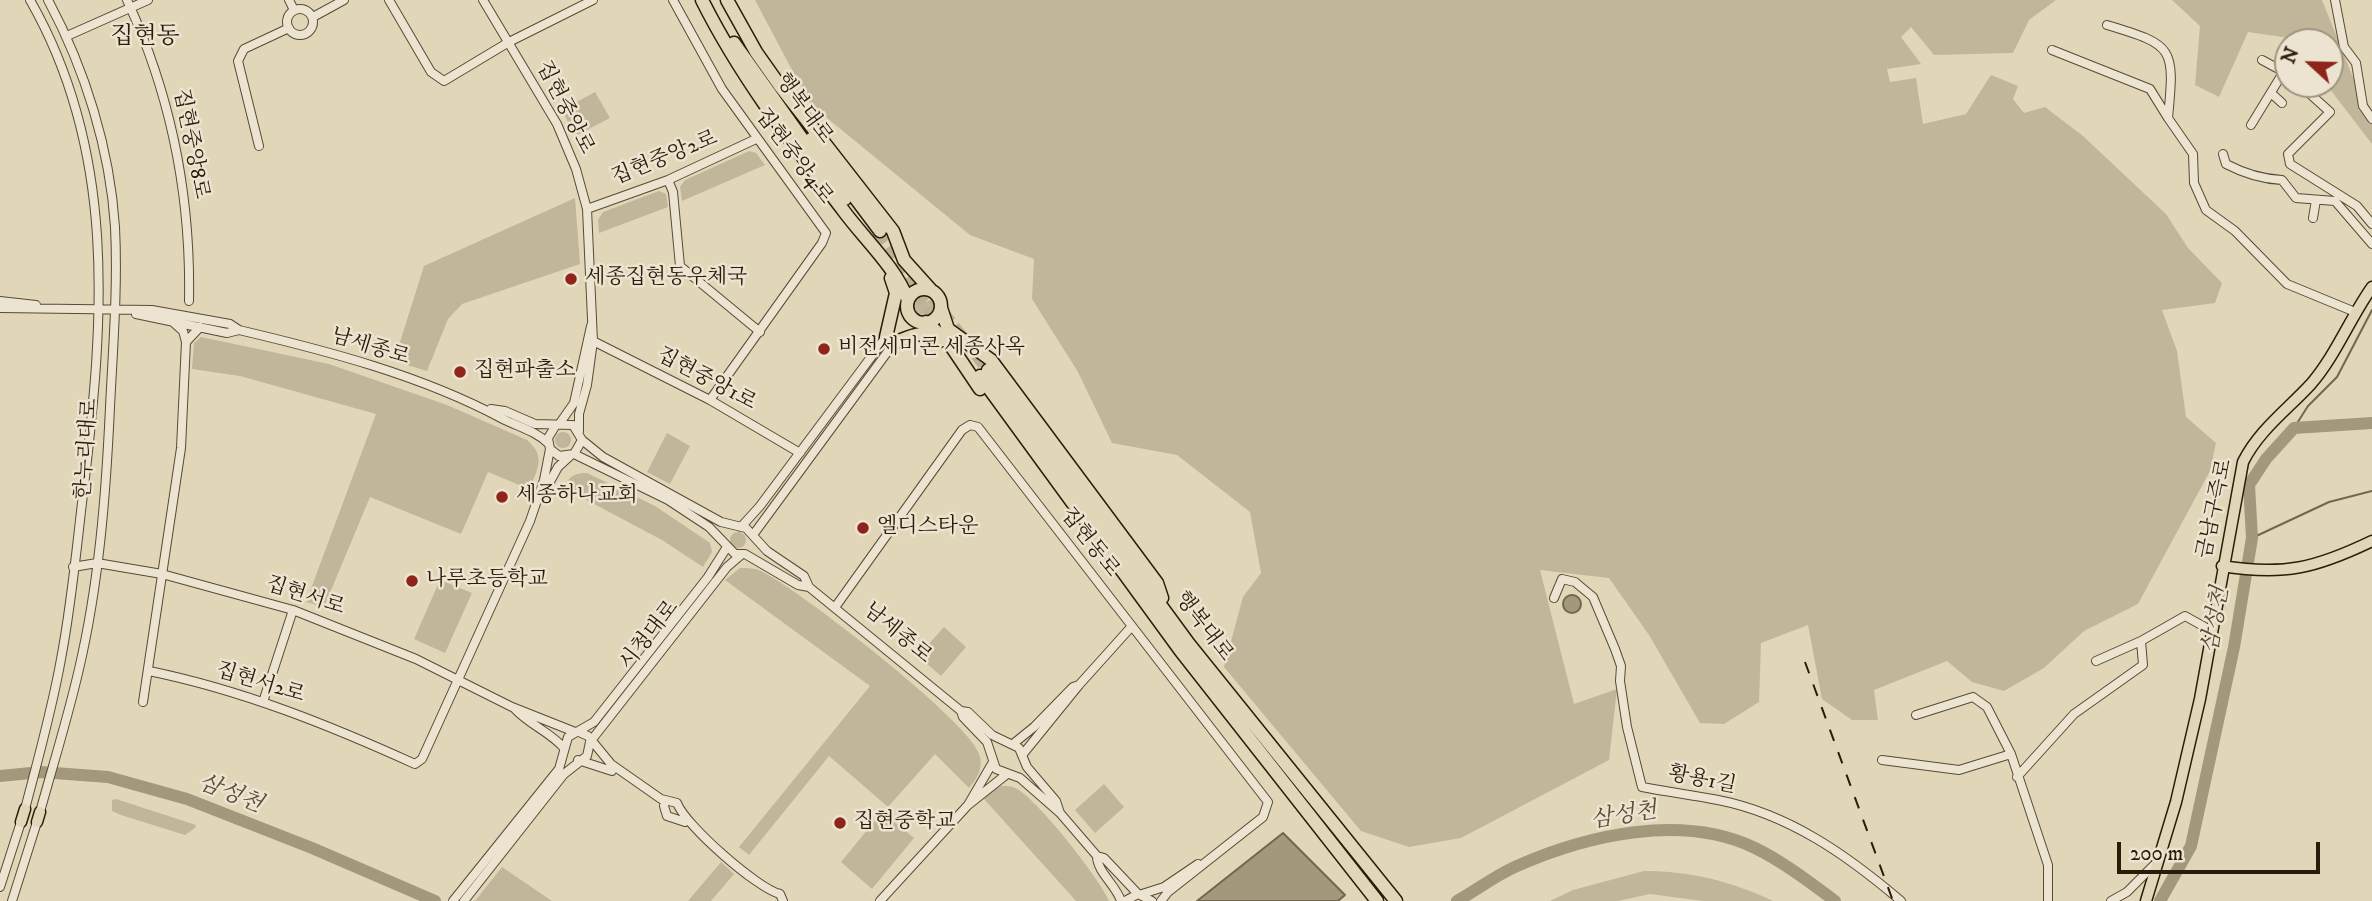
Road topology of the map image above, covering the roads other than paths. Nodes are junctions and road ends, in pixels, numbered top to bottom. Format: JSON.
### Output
{"nodes":[{"id":1,"x":30,"y":0,"type":"edge"},
{"id":2,"x":48,"y":0,"type":"edge"},
{"id":3,"x":148,"y":0,"type":"edge"},
{"id":4,"x":289,"y":0,"type":"edge"},
{"id":5,"x":344,"y":0,"type":"edge"},
{"id":6,"x":389,"y":0,"type":"edge"},
{"id":7,"x":483,"y":0,"type":"edge"},
{"id":8,"x":593,"y":0,"type":"edge"},
{"id":9,"x":673,"y":0,"type":"edge"},
{"id":10,"x":702,"y":0,"type":"edge"},
{"id":11,"x":709,"y":0,"type":"edge"},
{"id":12,"x":721,"y":0,"type":"edge"},
{"id":13,"x":727,"y":0,"type":"edge"},
{"id":14,"x":2335,"y":0,"type":"edge"},
{"id":15,"x":129,"y":4,"type":"edge"},
{"id":16,"x":294,"y":10,"type":"junction"},
{"id":17,"x":313,"y":17,"type":"junction"},
{"id":18,"x":2107,"y":25,"type":"dead end"},
{"id":19,"x":289,"y":28,"type":"junction"},
{"id":20,"x":67,"y":36,"type":"junction"},
{"id":21,"x":509,"y":42,"type":"junction"},
{"id":22,"x":2052,"y":50,"type":"dead end"},
{"id":23,"x":2262,"y":60,"type":"dead end"},
{"id":24,"x":2274,"y":66,"type":"edge"},
{"id":25,"x":2274,"y":89,"type":"edge"},
{"id":26,"x":2271,"y":93,"type":"junction"},
{"id":27,"x":2314,"y":98,"type":"edge"},
{"id":28,"x":2282,"y":103,"type":"dead end"},
{"id":29,"x":2168,"y":118,"type":"junction"},
{"id":30,"x":2372,"y":119,"type":"edge"},
{"id":31,"x":2251,"y":125,"type":"dead end"},
{"id":32,"x":756,"y":139,"type":"junction"},
{"id":33,"x":258,"y":146,"type":"dead end"},
{"id":34,"x":2223,"y":154,"type":"dead end"},
{"id":35,"x":668,"y":180,"type":"junction"},
{"id":36,"x":2316,"y":200,"type":"junction"},
{"id":37,"x":587,"y":208,"type":"junction"},
{"id":38,"x":2312,"y":218,"type":"dead end"},
{"id":39,"x":2372,"y":224,"type":"edge"},
{"id":40,"x":879,"y":236,"type":"junction"},
{"id":41,"x":2372,"y":244,"type":"edge"},
{"id":42,"x":2372,"y":287,"type":"edge"},
{"id":43,"x":937,"y":298,"type":"junction"},
{"id":44,"x":0,"y":300,"type":"edge"},
{"id":45,"x":189,"y":301,"type":"junction"},
{"id":46,"x":908,"y":303,"type":"junction"},
{"id":47,"x":43,"y":307,"type":"junction"},
{"id":48,"x":0,"y":308,"type":"edge"},
{"id":49,"x":98,"y":309,"type":"junction"},
{"id":50,"x":114,"y":311,"type":"junction"},
{"id":51,"x":127,"y":312,"type":"junction"},
{"id":52,"x":2355,"y":312,"type":"junction"},
{"id":53,"x":178,"y":313,"type":"junction"},
{"id":54,"x":197,"y":317,"type":"junction"},
{"id":55,"x":171,"y":322,"type":"junction"},
{"id":56,"x":923,"y":322,"type":"junction"},
{"id":57,"x":591,"y":326,"type":"junction"},
{"id":58,"x":200,"y":327,"type":"junction"},
{"id":59,"x":239,"y":330,"type":"junction"},
{"id":60,"x":760,"y":332,"type":"junction"},
{"id":61,"x":890,"y":340,"type":"junction"},
{"id":62,"x":593,"y":341,"type":"junction"},
{"id":63,"x":186,"y":342,"type":"junction"},
{"id":64,"x":983,"y":371,"type":"junction"},
{"id":65,"x":710,"y":400,"type":"junction"},
{"id":66,"x":488,"y":409,"type":"junction"},
{"id":67,"x":558,"y":424,"type":"junction"},
{"id":68,"x":581,"y":436,"type":"junction"},
{"id":69,"x":549,"y":446,"type":"junction"},
{"id":70,"x":800,"y":453,"type":"junction"},
{"id":71,"x":573,"y":455,"type":"junction"},
{"id":72,"x":530,"y":521,"type":"junction"},
{"id":73,"x":739,"y":527,"type":"junction"},
{"id":74,"x":753,"y":537,"type":"junction"},
{"id":75,"x":2372,"y":541,"type":"edge"},
{"id":76,"x":727,"y":545,"type":"junction"},
{"id":77,"x":743,"y":554,"type":"junction"},
{"id":78,"x":97,"y":563,"type":"junction"},
{"id":79,"x":73,"y":567,"type":"junction"},
{"id":80,"x":2227,"y":567,"type":"junction"},
{"id":81,"x":162,"y":574,"type":"junction"},
{"id":82,"x":809,"y":587,"type":"junction"},
{"id":83,"x":1554,"y":598,"type":"dead end"},
{"id":84,"x":836,"y":606,"type":"junction"},
{"id":85,"x":292,"y":610,"type":"junction"},
{"id":86,"x":1163,"y":616,"type":"junction"},
{"id":87,"x":1132,"y":626,"type":"junction"},
{"id":88,"x":2212,"y":631,"type":"junction"},
{"id":89,"x":2141,"y":641,"type":"junction"},
{"id":90,"x":2096,"y":661,"type":"dead end"},
{"id":91,"x":149,"y":671,"type":"junction"},
{"id":92,"x":458,"y":678,"type":"junction"},
{"id":93,"x":1079,"y":685,"type":"junction"},
{"id":94,"x":143,"y":702,"type":"dead end"},
{"id":95,"x":263,"y":702,"type":"junction"},
{"id":96,"x":512,"y":707,"type":"junction"},
{"id":97,"x":961,"y":710,"type":"junction"},
{"id":98,"x":1916,"y":715,"type":"dead end"},
{"id":99,"x":577,"y":732,"type":"junction"},
{"id":100,"x":590,"y":742,"type":"junction"},
{"id":101,"x":1010,"y":744,"type":"junction"},
{"id":102,"x":565,"y":750,"type":"junction"},
{"id":103,"x":2011,"y":754,"type":"junction"},
{"id":104,"x":1023,"y":756,"type":"junction"},
{"id":105,"x":993,"y":759,"type":"junction"},
{"id":106,"x":579,"y":760,"type":"junction"},
{"id":107,"x":1882,"y":760,"type":"dead end"},
{"id":108,"x":1009,"y":774,"type":"junction"},
{"id":109,"x":2017,"y":778,"type":"junction"},
{"id":110,"x":665,"y":804,"type":"junction"},
{"id":111,"x":968,"y":805,"type":"junction"},
{"id":112,"x":25,"y":809,"type":"joint"},
{"id":113,"x":677,"y":813,"type":"junction"},
{"id":114,"x":1060,"y":813,"type":"junction"},
{"id":115,"x":21,"y":822,"type":"joint"},
{"id":116,"x":1097,"y":856,"type":"junction"},
{"id":117,"x":1213,"y":856,"type":"junction"},
{"id":118,"x":2159,"y":859,"type":"junction"},
{"id":119,"x":476,"y":878,"type":"junction"},
{"id":120,"x":0,"y":887,"type":"edge"},
{"id":121,"x":1140,"y":894,"type":"junction"},
{"id":122,"x":771,"y":897,"type":"edge"},
{"id":123,"x":1395,"y":900,"type":"edge"},
{"id":124,"x":12,"y":901,"type":"edge"},
{"id":125,"x":453,"y":901,"type":"edge"},
{"id":126,"x":464,"y":901,"type":"edge"},
{"id":127,"x":783,"y":901,"type":"edge"},
{"id":128,"x":880,"y":901,"type":"edge"},
{"id":129,"x":1123,"y":901,"type":"edge"},
{"id":130,"x":1152,"y":901,"type":"edge"},
{"id":131,"x":1161,"y":901,"type":"edge"},
{"id":132,"x":1377,"y":901,"type":"edge"},
{"id":133,"x":1901,"y":901,"type":"edge"},
{"id":134,"x":2048,"y":901,"type":"edge"},
{"id":135,"x":2111,"y":901,"type":"edge"},
{"id":136,"x":2146,"y":901,"type":"edge"}],
"edges":[{"from":1,"to":49,"type":"street","name":"한누리대로"},
{"from":2,"to":20,"type":"street","name":"한누리대로"},
{"from":3,"to":15,"type":"street"},
{"from":4,"to":16,"type":"street"},
{"from":5,"to":17,"type":"street"},
{"from":6,"to":21,"type":"street"},
{"from":7,"to":21,"type":"street","name":"집현중앙로"},
{"from":8,"to":21,"type":"street"},
{"from":9,"to":32,"type":"street","name":"집현중앙4로"},
{"from":10,"to":40,"type":"highway"},
{"from":11,"to":40,"type":"highway","name":"행복대로"},
{"from":12,"to":40,"type":"highway","name":"행복대로"},
{"from":13,"to":40,"type":"highway"},
{"from":14,"to":30,"type":"street"},
{"from":15,"to":20,"type":"street"},
{"from":15,"to":45,"type":"street","name":"집현중앙8로"},
{"from":16,"to":17,"type":"street"},
{"from":16,"to":19,"type":"street"},
{"from":17,"to":19,"type":"street"},
{"from":18,"to":29,"type":"street"},
{"from":19,"to":33,"type":"street"},
{"from":20,"to":50,"type":"street","name":"한누리대로"},
{"from":21,"to":37,"type":"street","name":"집현중앙로"},
{"from":22,"to":29,"type":"street"},
{"from":23,"to":24,"type":"street"},
{"from":25,"to":26,"type":"street"},
{"from":26,"to":28,"type":"street"},
{"from":26,"to":31,"type":"street"},
{"from":27,"to":39,"type":"street"},
{"from":29,"to":52,"type":"street"},
{"from":32,"to":35,"type":"street","name":"집현중앙2로"},
{"from":32,"to":60,"type":"street","name":"집현중앙4로"},
{"from":34,"to":36,"type":"street"},
{"from":35,"to":37,"type":"street","name":"집현중앙2로"},
{"from":35,"to":60,"type":"street"},
{"from":36,"to":38,"type":"street"},
{"from":36,"to":41,"type":"street"},
{"from":37,"to":57,"type":"street","name":"집현중앙로"},
{"from":40,"to":43,"type":"highway"},
{"from":40,"to":46,"type":"highway"},
{"from":40,"to":61,"type":"highway"},
{"from":42,"to":52,"type":"main road","name":"금남구즉로"},
{"from":43,"to":46,"type":"highway"},
{"from":43,"to":56,"type":"highway"},
{"from":43,"to":64,"type":"highway"},
{"from":44,"to":47,"type":"street"},
{"from":45,"to":53,"type":"street"},
{"from":45,"to":54,"type":"street"},
{"from":46,"to":56,"type":"highway"},
{"from":46,"to":61,"type":"highway"},
{"from":47,"to":48,"type":"street"},
{"from":47,"to":49,"type":"street","name":"남세종로"},
{"from":49,"to":50,"type":"street","name":"남세종로"},
{"from":49,"to":79,"type":"street","name":"한누리대로"},
{"from":50,"to":51,"type":"street","name":"남세종로"},
{"from":50,"to":78,"type":"street","name":"한누리대로"},
{"from":51,"to":53,"type":"street","name":"남세종로"},
{"from":51,"to":55,"type":"street","name":"남세종로"},
{"from":52,"to":80,"type":"main road","name":"금남구즉로"},
{"from":53,"to":54,"type":"street","name":"남세종로"},
{"from":54,"to":59,"type":"street","name":"남세종로"},
{"from":55,"to":58,"type":"street","name":"남세종로"},
{"from":55,"to":63,"type":"street"},
{"from":56,"to":61,"type":"highway"},
{"from":56,"to":64,"type":"highway"},
{"from":57,"to":62,"type":"street","name":"집현중앙로"},
{"from":57,"to":67,"type":"street","name":"집현중앙로"},
{"from":58,"to":59,"type":"street","name":"남세종로"},
{"from":58,"to":63,"type":"street"},
{"from":59,"to":66,"type":"street","name":"남세종로"},
{"from":60,"to":65,"type":"street","name":"집현중앙4로"},
{"from":61,"to":64,"type":"highway"},
{"from":61,"to":70,"type":"street"},
{"from":61,"to":74,"type":"street"},
{"from":62,"to":65,"type":"street","name":"집현중앙1로"},
{"from":62,"to":68,"type":"street","name":"집현중앙로"},
{"from":63,"to":81,"type":"street"},
{"from":64,"to":86,"type":"highway","name":"행복대로"},
{"from":64,"to":86,"type":"highway"},
{"from":65,"to":70,"type":"street","name":"집현중앙1로"},
{"from":66,"to":67,"type":"street","name":"남세종로"},
{"from":66,"to":69,"type":"street","name":"남세종로"},
{"from":67,"to":68,"type":"street"},
{"from":67,"to":69,"type":"street"},
{"from":68,"to":71,"type":"street"},
{"from":68,"to":73,"type":"street"},
{"from":69,"to":71,"type":"street"},
{"from":69,"to":72,"type":"street","name":"집현서2로"},
{"from":70,"to":73,"type":"street"},
{"from":71,"to":72,"type":"street","name":"집현서2로"},
{"from":71,"to":76,"type":"street"},
{"from":72,"to":92,"type":"street","name":"집현서2로"},
{"from":73,"to":74,"type":"street"},
{"from":73,"to":76,"type":"street"},
{"from":74,"to":77,"type":"street"},
{"from":74,"to":82,"type":"street","name":"남세종로"},
{"from":75,"to":80,"type":"main road"},
{"from":76,"to":77,"type":"street"},
{"from":76,"to":99,"type":"street","name":"시청대로"},
{"from":77,"to":82,"type":"street","name":"남세종로"},
{"from":77,"to":100,"type":"street","name":"시청대로"},
{"from":78,"to":79,"type":"street","name":"집현서로"},
{"from":78,"to":81,"type":"street","name":"집현서로"},
{"from":78,"to":124,"type":"street","name":"한누리대로"},
{"from":79,"to":112,"type":"street","name":"한누리대로"},
{"from":80,"to":88,"type":"main road","name":"금남구즉로"},
{"from":81,"to":85,"type":"street","name":"집현서로"},
{"from":81,"to":91,"type":"street"},
{"from":82,"to":84,"type":"street","name":"남세종로"},
{"from":83,"to":133,"type":"street","name":"황용1길"},
{"from":84,"to":87,"type":"street","name":"집현동로"},
{"from":84,"to":97,"type":"street","name":"남세종로"},
{"from":85,"to":92,"type":"street","name":"집현서로"},
{"from":85,"to":95,"type":"street"},
{"from":86,"to":123,"type":"highway","name":"행복대로"},
{"from":86,"to":132,"type":"highway","name":"행복대로"},
{"from":87,"to":93,"type":"street"},
{"from":87,"to":117,"type":"street","name":"집현동로"},
{"from":88,"to":89,"type":"street"},
{"from":88,"to":118,"type":"main road","name":"금남구즉로"},
{"from":89,"to":90,"type":"street"},
{"from":89,"to":109,"type":"street"},
{"from":91,"to":94,"type":"street"},
{"from":91,"to":95,"type":"street","name":"집현서2로"},
{"from":92,"to":95,"type":"street","name":"집현서2로"},
{"from":92,"to":96,"type":"street","name":"집현서로"},
{"from":93,"to":101,"type":"street"},
{"from":93,"to":104,"type":"street"},
{"from":96,"to":99,"type":"street","name":"집현서로"},
{"from":96,"to":102,"type":"street","name":"집현서로"},
{"from":97,"to":101,"type":"street","name":"남세종로"},
{"from":97,"to":105,"type":"street","name":"남세종로"},
{"from":98,"to":103,"type":"street"},
{"from":99,"to":100,"type":"street"},
{"from":99,"to":102,"type":"street"},
{"from":100,"to":106,"type":"street"},
{"from":100,"to":110,"type":"street"},
{"from":101,"to":104,"type":"street"},
{"from":101,"to":105,"type":"street"},
{"from":102,"to":106,"type":"street"},
{"from":102,"to":119,"type":"street"},
{"from":103,"to":107,"type":"street"},
{"from":103,"to":109,"type":"street"},
{"from":104,"to":108,"type":"street"},
{"from":104,"to":114,"type":"street"},
{"from":105,"to":108,"type":"street"},
{"from":105,"to":111,"type":"street"},
{"from":106,"to":110,"type":"street"},
{"from":106,"to":119,"type":"street"},
{"from":108,"to":111,"type":"street"},
{"from":108,"to":114,"type":"street"},
{"from":109,"to":134,"type":"street"},
{"from":110,"to":113,"type":"street"},
{"from":110,"to":113,"type":"street"},
{"from":111,"to":128,"type":"street"},
{"from":112,"to":115,"type":"main road","name":"한누리대로"},
{"from":113,"to":122,"type":"street"},
{"from":114,"to":116,"type":"street"},
{"from":115,"to":120,"type":"street","name":"한누리대로"},
{"from":116,"to":121,"type":"street"},
{"from":116,"to":129,"type":"street"},
{"from":117,"to":121,"type":"street","name":"집현동로"},
{"from":117,"to":131,"type":"street","name":"집현동로"},
{"from":118,"to":135,"type":"street","name":"금남구즉로"},
{"from":118,"to":136,"type":"main road","name":"금남구즉로"},
{"from":119,"to":125,"type":"street"},
{"from":119,"to":126,"type":"street"},
{"from":121,"to":129,"type":"street","name":"집현동로"},
{"from":121,"to":130,"type":"street"},
{"from":122,"to":127,"type":"street"}]}
